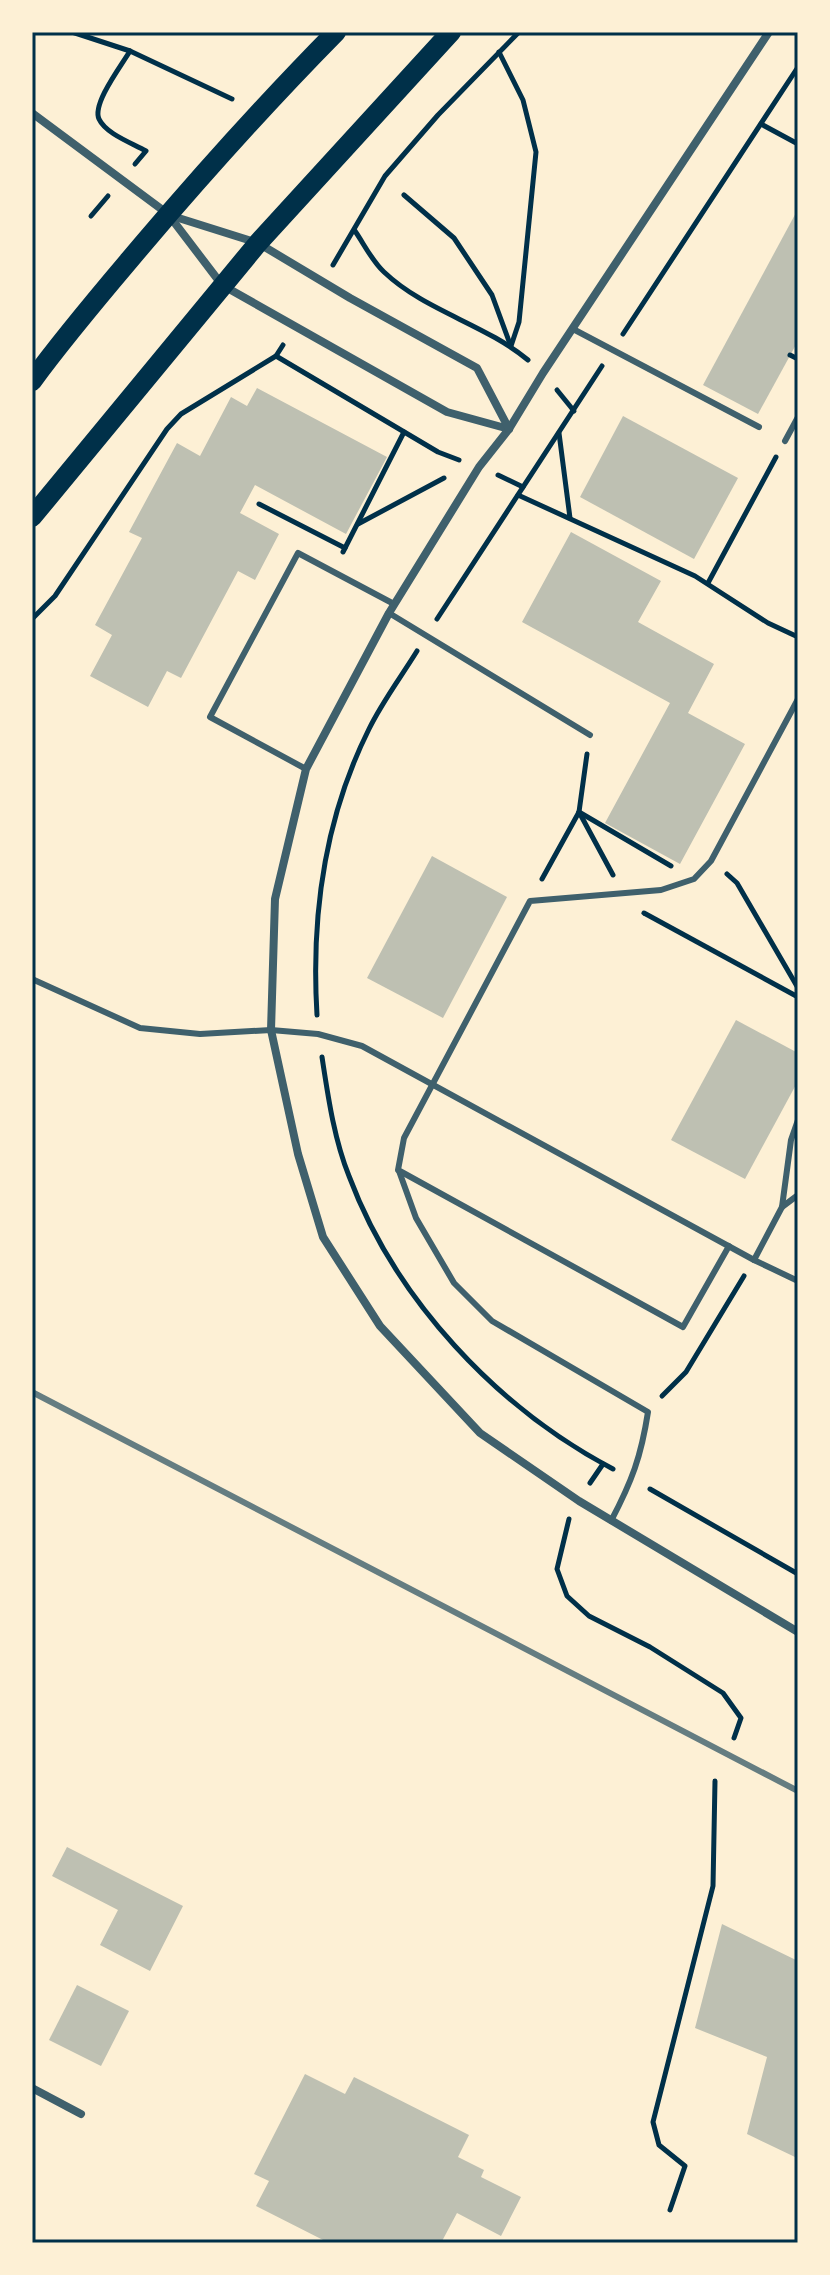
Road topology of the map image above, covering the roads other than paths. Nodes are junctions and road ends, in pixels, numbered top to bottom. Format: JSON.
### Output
{"nodes":[{"id":1,"x":336,"y":32,"type":"edge"},
{"id":2,"x":451,"y":32,"type":"edge"},
{"id":3,"x":769,"y":32,"type":"edge"},
{"id":4,"x":32,"y":113,"type":"edge"},
{"id":5,"x":168,"y":214,"type":"junction"},
{"id":6,"x":258,"y":243,"type":"junction"},
{"id":7,"x":222,"y":285,"type":"junction"},
{"id":8,"x":573,"y":329,"type":"junction"},
{"id":9,"x":32,"y":381,"type":"edge"},
{"id":10,"x":798,"y":417,"type":"edge"},
{"id":11,"x":759,"y":427,"type":"dead end"},
{"id":12,"x":509,"y":429,"type":"junction"},
{"id":13,"x":785,"y":441,"type":"road end"},
{"id":14,"x":39,"y":498,"type":"edge"},
{"id":15,"x":32,"y":517,"type":"edge"},
{"id":16,"x":391,"y":608,"type":"junction"},
{"id":17,"x":798,"y":699,"type":"edge"},
{"id":18,"x":590,"y":735,"type":"road end"},
{"id":19,"x":306,"y":769,"type":"junction"},
{"id":20,"x":32,"y":979,"type":"edge"},
{"id":21,"x":271,"y":1030,"type":"junction"},
{"id":22,"x":433,"y":1085,"type":"junction"},
{"id":23,"x":798,"y":1120,"type":"edge"},
{"id":24,"x":398,"y":1170,"type":"junction"},
{"id":25,"x":798,"y":1195,"type":"edge"},
{"id":26,"x":782,"y":1207,"type":"junction"},
{"id":27,"x":729,"y":1246,"type":"junction"},
{"id":28,"x":754,"y":1260,"type":"junction"},
{"id":29,"x":798,"y":1281,"type":"edge"},
{"id":30,"x":611,"y":1521,"type":"junction"},
{"id":31,"x":798,"y":1632,"type":"edge"},
{"id":32,"x":32,"y":2088,"type":"edge"},
{"id":33,"x":81,"y":2114,"type":"dead end"}],
"edges":[{"from":1,"to":5,"type":"main road"},
{"from":2,"to":6,"type":"main road"},
{"from":3,"to":8,"type":"street"},
{"from":4,"to":5,"type":"street"},
{"from":5,"to":6,"type":"street"},
{"from":5,"to":7,"type":"street"},
{"from":5,"to":9,"type":"main road"},
{"from":6,"to":7,"type":"main road"},
{"from":6,"to":12,"type":"street"},
{"from":7,"to":12,"type":"street"},
{"from":7,"to":14,"type":"main road"},
{"from":8,"to":11,"type":"lane"},
{"from":8,"to":12,"type":"street"},
{"from":10,"to":13,"type":"lane"},
{"from":12,"to":16,"type":"street"},
{"from":14,"to":15,"type":"main road"},
{"from":16,"to":18,"type":"lane"},
{"from":16,"to":19,"type":"street"},
{"from":16,"to":19,"type":"lane"},
{"from":17,"to":22,"type":"lane"},
{"from":19,"to":21,"type":"street"},
{"from":20,"to":21,"type":"lane"},
{"from":21,"to":22,"type":"lane"},
{"from":21,"to":30,"type":"street"},
{"from":22,"to":24,"type":"lane"},
{"from":22,"to":27,"type":"lane"},
{"from":23,"to":26,"type":"lane"},
{"from":24,"to":27,"type":"lane"},
{"from":24,"to":30,"type":"lane"},
{"from":25,"to":26,"type":"lane"},
{"from":26,"to":28,"type":"lane"},
{"from":27,"to":28,"type":"lane"},
{"from":28,"to":29,"type":"lane"},
{"from":30,"to":31,"type":"street"},
{"from":32,"to":33,"type":"street"}]}
